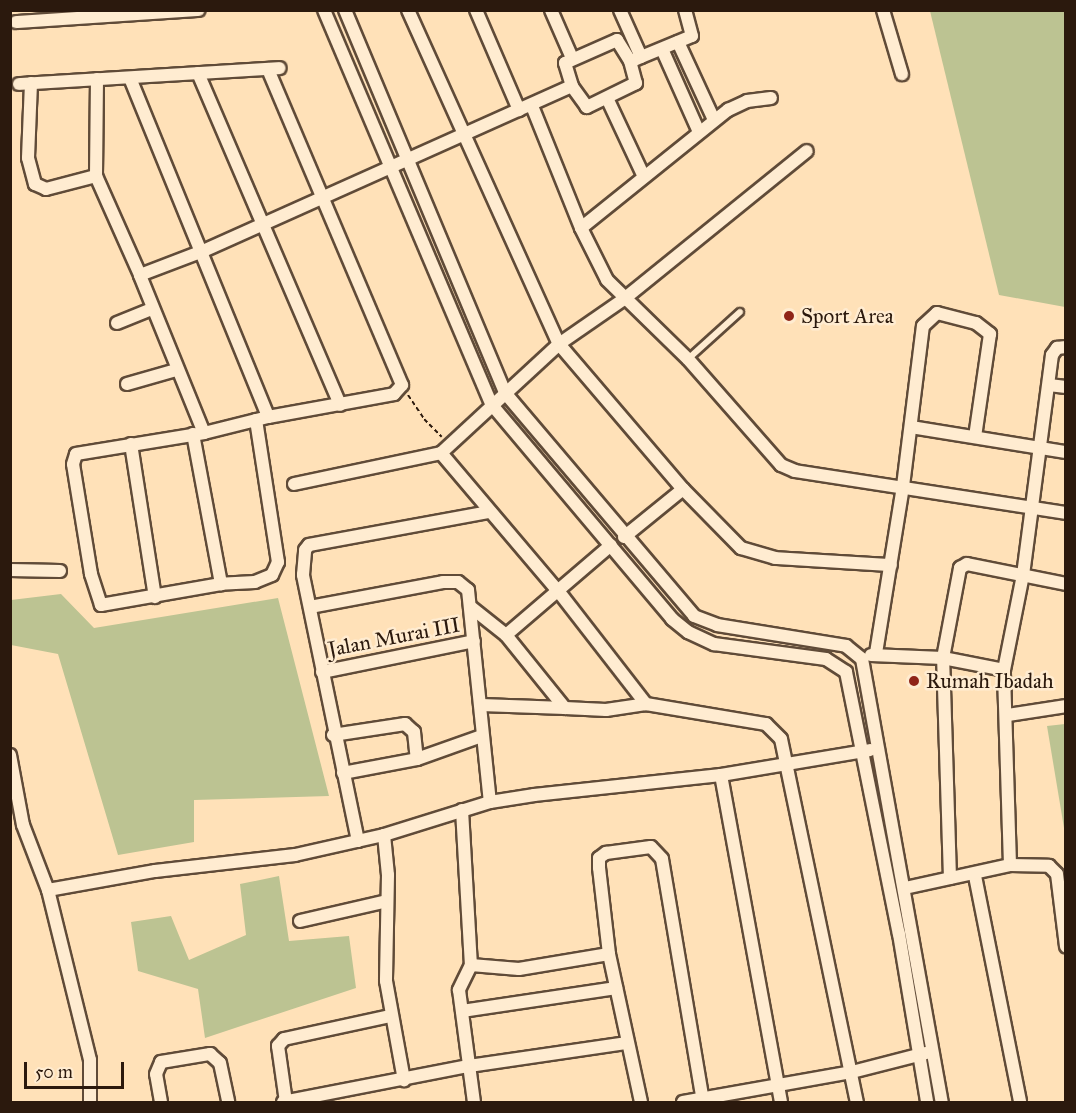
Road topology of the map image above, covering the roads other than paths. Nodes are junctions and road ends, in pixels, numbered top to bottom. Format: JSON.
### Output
{"nodes":[{"id":1,"x":199,"y":10,"type":"edge"},
{"id":2,"x":324,"y":10,"type":"edge"},
{"id":3,"x":345,"y":10,"type":"edge"},
{"id":4,"x":408,"y":10,"type":"edge"},
{"id":5,"x":476,"y":10,"type":"edge"},
{"id":6,"x":551,"y":10,"type":"edge"},
{"id":7,"x":620,"y":10,"type":"edge"},
{"id":8,"x":685,"y":10,"type":"edge"},
{"id":9,"x":884,"y":10,"type":"edge"},
{"id":10,"x":16,"y":22,"type":"dead end"},
{"id":11,"x":678,"y":42,"type":"junction"},
{"id":12,"x":662,"y":49,"type":"junction"},
{"id":13,"x":572,"y":58,"type":"junction"},
{"id":14,"x":636,"y":59,"type":"junction"},
{"id":15,"x":198,"y":73,"type":"junction"},
{"id":16,"x":902,"y":74,"type":"dead end"},
{"id":17,"x":130,"y":78,"type":"junction"},
{"id":18,"x":97,"y":79,"type":"junction"},
{"id":19,"x":572,"y":86,"type":"junction"},
{"id":20,"x":771,"y":98,"type":"dead end"},
{"id":21,"x":607,"y":99,"type":"junction"},
{"id":22,"x":532,"y":106,"type":"junction"},
{"id":23,"x":519,"y":111,"type":"junction"},
{"id":24,"x":714,"y":120,"type":"junction"},
{"id":25,"x":699,"y":132,"type":"junction"},
{"id":26,"x":462,"y":135,"type":"junction"},
{"id":27,"x":807,"y":151,"type":"dead end"},
{"id":28,"x":406,"y":159,"type":"junction"},
{"id":29,"x":389,"y":166,"type":"junction"},
{"id":30,"x":96,"y":176,"type":"junction"},
{"id":31,"x":644,"y":177,"type":"junction"},
{"id":32,"x":322,"y":197,"type":"junction"},
{"id":33,"x":261,"y":224,"type":"junction"},
{"id":34,"x":581,"y":228,"type":"junction"},
{"id":35,"x":203,"y":250,"type":"junction"},
{"id":36,"x":140,"y":274,"type":"junction"},
{"id":37,"x":624,"y":300,"type":"junction"},
{"id":38,"x":152,"y":309,"type":"junction"},
{"id":39,"x":740,"y":312,"type":"dead end"},
{"id":40,"x":117,"y":324,"type":"dead end"},
{"id":41,"x":560,"y":345,"type":"junction"},
{"id":42,"x":1065,"y":347,"type":"edge"},
{"id":43,"x":688,"y":359,"type":"junction"},
{"id":44,"x":176,"y":370,"type":"junction"},
{"id":45,"x":127,"y":384,"type":"dead end"},
{"id":46,"x":1049,"y":385,"type":"junction"},
{"id":47,"x":1065,"y":387,"type":"edge"},
{"id":48,"x":506,"y":394,"type":"junction"},
{"id":49,"x":340,"y":405,"type":"junction"},
{"id":50,"x":492,"y":405,"type":"junction"},
{"id":51,"x":262,"y":419,"type":"junction"},
{"id":52,"x":911,"y":427,"type":"junction"},
{"id":53,"x":198,"y":434,"type":"junction"},
{"id":54,"x":975,"y":437,"type":"junction"},
{"id":55,"x":131,"y":444,"type":"junction"},
{"id":56,"x":1037,"y":447,"type":"junction"},
{"id":57,"x":1065,"y":452,"type":"edge"},
{"id":58,"x":441,"y":453,"type":"junction"},
{"id":59,"x":294,"y":484,"type":"dead end"},
{"id":60,"x":903,"y":486,"type":"junction"},
{"id":61,"x":683,"y":489,"type":"junction"},
{"id":62,"x":1030,"y":507,"type":"junction"},
{"id":63,"x":489,"y":512,"type":"junction"},
{"id":64,"x":1065,"y":513,"type":"edge"},
{"id":65,"x":624,"y":537,"type":"junction"},
{"id":66,"x":611,"y":545,"type":"junction"},
{"id":67,"x":645,"y":560,"type":"junction"},
{"id":68,"x":891,"y":565,"type":"junction"},
{"id":69,"x":10,"y":570,"type":"edge"},
{"id":70,"x":60,"y":571,"type":"dead end"},
{"id":71,"x":633,"y":572,"type":"junction"},
{"id":72,"x":1023,"y":575,"type":"junction"},
{"id":73,"x":221,"y":584,"type":"junction"},
{"id":74,"x":1065,"y":584,"type":"edge"},
{"id":75,"x":559,"y":592,"type":"junction"},
{"id":76,"x":155,"y":597,"type":"junction"},
{"id":77,"x":310,"y":607,"type":"junction"},
{"id":78,"x":472,"y":608,"type":"junction"},
{"id":79,"x":506,"y":635,"type":"junction"},
{"id":80,"x":474,"y":641,"type":"junction"},
{"id":81,"x":876,"y":653,"type":"junction"},
{"id":82,"x":942,"y":658,"type":"junction"},
{"id":83,"x":862,"y":659,"type":"junction"},
{"id":84,"x":1005,"y":670,"type":"junction"},
{"id":85,"x":322,"y":672,"type":"junction"},
{"id":86,"x":646,"y":704,"type":"junction"},
{"id":87,"x":481,"y":705,"type":"junction"},
{"id":88,"x":1065,"y":706,"type":"edge"},
{"id":89,"x":565,"y":708,"type":"junction"},
{"id":90,"x":1008,"y":715,"type":"junction"},
{"id":91,"x":333,"y":735,"type":"junction"},
{"id":92,"x":482,"y":736,"type":"junction"},
{"id":93,"x":880,"y":749,"type":"junction"},
{"id":94,"x":862,"y":751,"type":"junction"},
{"id":95,"x":10,"y":755,"type":"edge"},
{"id":96,"x":417,"y":759,"type":"junction"},
{"id":97,"x":786,"y":766,"type":"junction"},
{"id":98,"x":343,"y":773,"type":"junction"},
{"id":99,"x":721,"y":775,"type":"junction"},
{"id":100,"x":490,"y":802,"type":"junction"},
{"id":101,"x":462,"y":810,"type":"junction"},
{"id":102,"x":384,"y":835,"type":"junction"},
{"id":103,"x":358,"y":841,"type":"junction"},
{"id":104,"x":1010,"y":866,"type":"junction"},
{"id":105,"x":975,"y":876,"type":"junction"},
{"id":106,"x":950,"y":878,"type":"junction"},
{"id":107,"x":905,"y":888,"type":"junction"},
{"id":108,"x":48,"y":890,"type":"junction"},
{"id":109,"x":387,"y":901,"type":"junction"},
{"id":110,"x":1063,"y":918,"type":"edge"},
{"id":111,"x":300,"y":921,"type":"dead end"},
{"id":112,"x":1065,"y":946,"type":"edge"},
{"id":113,"x":609,"y":954,"type":"junction"},
{"id":114,"x":471,"y":965,"type":"junction"},
{"id":115,"x":919,"y":968,"type":"junction"},
{"id":116,"x":906,"y":971,"type":"junction"},
{"id":117,"x":616,"y":988,"type":"junction"},
{"id":118,"x":462,"y":1011,"type":"junction"},
{"id":119,"x":390,"y":1016,"type":"junction"},
{"id":120,"x":627,"y":1043,"type":"junction"},
{"id":121,"x":932,"y":1052,"type":"junction"},
{"id":122,"x":919,"y":1054,"type":"junction"},
{"id":123,"x":470,"y":1066,"type":"junction"},
{"id":124,"x":852,"y":1072,"type":"junction"},
{"id":125,"x":404,"y":1080,"type":"junction"},
{"id":126,"x":778,"y":1086,"type":"junction"},
{"id":127,"x":702,"y":1101,"type":"edge"},
{"id":128,"x":90,"y":1102,"type":"edge"},
{"id":129,"x":160,"y":1102,"type":"edge"},
{"id":130,"x":228,"y":1102,"type":"edge"},
{"id":131,"x":284,"y":1102,"type":"edge"},
{"id":132,"x":474,"y":1102,"type":"edge"},
{"id":133,"x":641,"y":1102,"type":"edge"},
{"id":134,"x":683,"y":1102,"type":"edge"},
{"id":135,"x":781,"y":1102,"type":"edge"},
{"id":136,"x":857,"y":1102,"type":"edge"},
{"id":137,"x":927,"y":1102,"type":"edge"},
{"id":138,"x":942,"y":1102,"type":"edge"},
{"id":139,"x":1020,"y":1102,"type":"edge"}],
"edges":[{"from":1,"to":10,"type":"street"},
{"from":2,"to":29,"type":"street"},
{"from":3,"to":28,"type":"street"},
{"from":4,"to":26,"type":"street"},
{"from":5,"to":23,"type":"street"},
{"from":6,"to":13,"type":"street"},
{"from":7,"to":14,"type":"street"},
{"from":8,"to":11,"type":"street"},
{"from":9,"to":16,"type":"street"},
{"from":11,"to":12,"type":"street"},
{"from":11,"to":24,"type":"street"},
{"from":12,"to":14,"type":"street"},
{"from":12,"to":25,"type":"street"},
{"from":13,"to":14,"type":"street"},
{"from":13,"to":19,"type":"street"},
{"from":14,"to":21,"type":"street"},
{"from":15,"to":17,"type":"street"},
{"from":15,"to":32,"type":"street"},
{"from":15,"to":33,"type":"street"},
{"from":17,"to":18,"type":"street"},
{"from":17,"to":35,"type":"street"},
{"from":18,"to":30,"type":"street"},
{"from":18,"to":30,"type":"street"},
{"from":19,"to":21,"type":"street"},
{"from":19,"to":22,"type":"street"},
{"from":20,"to":24,"type":"street"},
{"from":21,"to":31,"type":"street"},
{"from":22,"to":23,"type":"street"},
{"from":22,"to":34,"type":"street"},
{"from":23,"to":26,"type":"street"},
{"from":24,"to":25,"type":"street"},
{"from":25,"to":31,"type":"street"},
{"from":26,"to":28,"type":"street"},
{"from":26,"to":41,"type":"street"},
{"from":27,"to":37,"type":"street"},
{"from":28,"to":29,"type":"street"},
{"from":28,"to":48,"type":"street"},
{"from":29,"to":32,"type":"street"},
{"from":29,"to":50,"type":"street"},
{"from":30,"to":36,"type":"street"},
{"from":31,"to":34,"type":"street"},
{"from":32,"to":33,"type":"street"},
{"from":32,"to":49,"type":"street"},
{"from":33,"to":35,"type":"street"},
{"from":33,"to":49,"type":"street"},
{"from":34,"to":37,"type":"street"},
{"from":35,"to":36,"type":"street"},
{"from":35,"to":51,"type":"street"},
{"from":36,"to":38,"type":"street"},
{"from":37,"to":41,"type":"street"},
{"from":37,"to":43,"type":"street"},
{"from":38,"to":40,"type":"street"},
{"from":38,"to":44,"type":"street"},
{"from":39,"to":43,"type":"lane"},
{"from":41,"to":48,"type":"street"},
{"from":41,"to":61,"type":"street"},
{"from":42,"to":46,"type":"street"},
{"from":43,"to":60,"type":"street"},
{"from":44,"to":45,"type":"street"},
{"from":44,"to":53,"type":"street"},
{"from":46,"to":47,"type":"street"},
{"from":46,"to":56,"type":"street"},
{"from":48,"to":50,"type":"street"},
{"from":48,"to":65,"type":"street"},
{"from":49,"to":51,"type":"street"},
{"from":50,"to":58,"type":"street"},
{"from":50,"to":66,"type":"street"},
{"from":51,"to":53,"type":"street"},
{"from":51,"to":73,"type":"street"},
{"from":52,"to":54,"type":"street"},
{"from":52,"to":54,"type":"street"},
{"from":52,"to":60,"type":"street"},
{"from":53,"to":55,"type":"street"},
{"from":53,"to":73,"type":"street"},
{"from":54,"to":56,"type":"street"},
{"from":55,"to":76,"type":"street"},
{"from":55,"to":76,"type":"street"},
{"from":56,"to":57,"type":"street"},
{"from":56,"to":62,"type":"street"},
{"from":58,"to":59,"type":"street"},
{"from":58,"to":63,"type":"street"},
{"from":60,"to":62,"type":"street"},
{"from":60,"to":68,"type":"street"},
{"from":61,"to":65,"type":"street"},
{"from":61,"to":68,"type":"street"},
{"from":62,"to":64,"type":"street"},
{"from":62,"to":72,"type":"street"},
{"from":63,"to":75,"type":"street"},
{"from":63,"to":77,"type":"street"},
{"from":65,"to":67,"type":"street"},
{"from":66,"to":71,"type":"street"},
{"from":66,"to":75,"type":"street"},
{"from":67,"to":71,"type":"street"},
{"from":67,"to":83,"type":"street"},
{"from":68,"to":81,"type":"street"},
{"from":69,"to":70,"type":"street"},
{"from":71,"to":94,"type":"street"},
{"from":72,"to":74,"type":"street"},
{"from":72,"to":82,"type":"street"},
{"from":72,"to":84,"type":"street"},
{"from":73,"to":76,"type":"street"},
{"from":75,"to":79,"type":"street"},
{"from":75,"to":86,"type":"street"},
{"from":77,"to":78,"type":"street"},
{"from":77,"to":85,"type":"street"},
{"from":78,"to":79,"type":"street"},
{"from":78,"to":80,"type":"street"},
{"from":79,"to":89,"type":"street"},
{"from":80,"to":85,"type":"street","name":"Jalan Murai III"},
{"from":80,"to":87,"type":"street"},
{"from":81,"to":82,"type":"street"},
{"from":81,"to":83,"type":"street"},
{"from":82,"to":84,"type":"street"},
{"from":82,"to":106,"type":"street"},
{"from":83,"to":93,"type":"street"},
{"from":84,"to":90,"type":"street"},
{"from":85,"to":91,"type":"street"},
{"from":86,"to":89,"type":"street"},
{"from":86,"to":97,"type":"street"},
{"from":87,"to":89,"type":"street"},
{"from":87,"to":92,"type":"street"},
{"from":88,"to":90,"type":"street"},
{"from":90,"to":104,"type":"street"},
{"from":91,"to":96,"type":"street"},
{"from":91,"to":98,"type":"street"},
{"from":92,"to":96,"type":"street"},
{"from":92,"to":100,"type":"street"},
{"from":93,"to":94,"type":"street"},
{"from":93,"to":107,"type":"street"},
{"from":94,"to":97,"type":"street"},
{"from":94,"to":116,"type":"street"},
{"from":95,"to":108,"type":"street"},
{"from":96,"to":98,"type":"street"},
{"from":97,"to":99,"type":"street"},
{"from":97,"to":124,"type":"street"},
{"from":98,"to":103,"type":"street"},
{"from":99,"to":100,"type":"street"},
{"from":99,"to":126,"type":"street"},
{"from":100,"to":101,"type":"street"},
{"from":101,"to":102,"type":"street"},
{"from":101,"to":114,"type":"street"},
{"from":102,"to":103,"type":"street"},
{"from":102,"to":109,"type":"street"},
{"from":103,"to":108,"type":"street"},
{"from":104,"to":105,"type":"street"},
{"from":104,"to":110,"type":"street"},
{"from":105,"to":106,"type":"street"},
{"from":105,"to":139,"type":"street"},
{"from":106,"to":107,"type":"street"},
{"from":107,"to":115,"type":"street"},
{"from":108,"to":128,"type":"street"},
{"from":109,"to":111,"type":"street"},
{"from":109,"to":119,"type":"street"},
{"from":110,"to":112,"type":"street"},
{"from":113,"to":114,"type":"street"},
{"from":113,"to":117,"type":"street"},
{"from":113,"to":127,"type":"street"},
{"from":114,"to":118,"type":"street"},
{"from":115,"to":116,"type":"street"},
{"from":115,"to":121,"type":"street"},
{"from":116,"to":122,"type":"street"},
{"from":117,"to":118,"type":"street"},
{"from":117,"to":120,"type":"street"},
{"from":118,"to":123,"type":"street"},
{"from":119,"to":125,"type":"street"},
{"from":119,"to":131,"type":"street"},
{"from":120,"to":123,"type":"street"},
{"from":120,"to":133,"type":"street"},
{"from":121,"to":122,"type":"street"},
{"from":121,"to":138,"type":"street"},
{"from":122,"to":124,"type":"street"},
{"from":122,"to":137,"type":"street"},
{"from":123,"to":125,"type":"street"},
{"from":123,"to":132,"type":"street"},
{"from":124,"to":126,"type":"street"},
{"from":124,"to":136,"type":"street"},
{"from":125,"to":131,"type":"street"},
{"from":126,"to":127,"type":"street"},
{"from":126,"to":135,"type":"street"},
{"from":127,"to":134,"type":"street"},
{"from":129,"to":130,"type":"street"}]}
